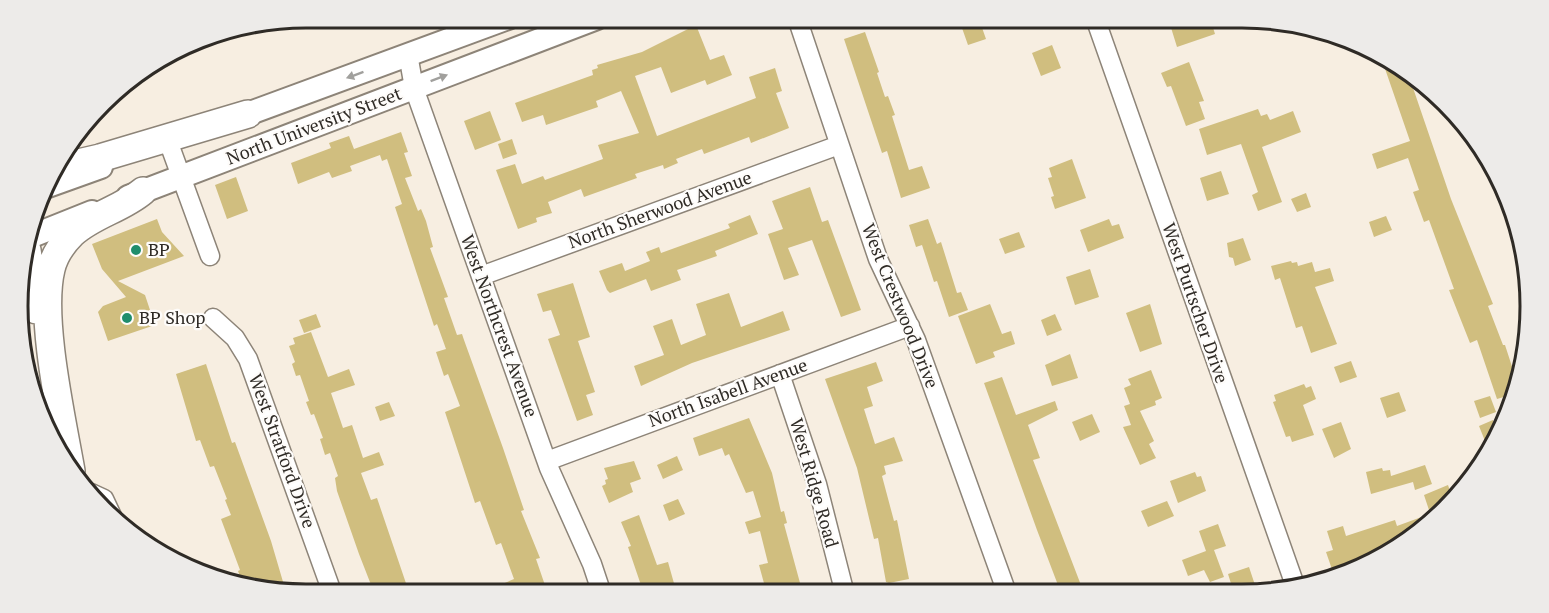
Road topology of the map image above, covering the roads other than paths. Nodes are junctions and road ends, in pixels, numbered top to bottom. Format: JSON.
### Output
{"nodes":[{"id":1,"x":480,"y":28,"type":"edge"},
{"id":2,"x":571,"y":28,"type":"edge"},
{"id":3,"x":800,"y":28,"type":"edge"},
{"id":4,"x":1099,"y":28,"type":"edge"},
{"id":5,"x":408,"y":54,"type":"junction"},
{"id":6,"x":414,"y":88,"type":"junction"},
{"id":7,"x":248,"y":114,"type":"joint"},
{"id":8,"x":168,"y":140,"type":"junction"},
{"id":9,"x":838,"y":145,"type":"junction"},
{"id":10,"x":69,"y":163,"type":"edge"},
{"id":11,"x":181,"y":176,"type":"junction"},
{"id":12,"x":58,"y":182,"type":"edge"},
{"id":13,"x":143,"y":191,"type":"junction"},
{"id":14,"x":38,"y":233,"type":"edge"},
{"id":15,"x":210,"y":256,"type":"dead end"},
{"id":16,"x":31,"y":272,"type":"edge"},
{"id":17,"x":481,"y":276,"type":"junction"},
{"id":18,"x":213,"y":318,"type":"dead end"},
{"id":19,"x":910,"y":327,"type":"junction"},
{"id":20,"x":780,"y":374,"type":"junction"},
{"id":21,"x":56,"y":427,"type":"edge"},
{"id":22,"x":66,"y":447,"type":"edge"},
{"id":23,"x":547,"y":461,"type":"junction"},
{"id":24,"x":1293,"y":580,"type":"edge"},
{"id":25,"x":329,"y":584,"type":"edge"},
{"id":26,"x":598,"y":584,"type":"edge"},
{"id":27,"x":842,"y":584,"type":"edge"},
{"id":28,"x":1004,"y":584,"type":"edge"}],
"edges":[{"from":1,"to":5,"type":"main road","name":"North University Street"},
{"from":6,"to":2,"type":"main road","name":"North University Street","one_way":true},
{"from":3,"to":9,"type":"street","name":"West Crestwood Drive"},
{"from":4,"to":24,"type":"street","name":"West Purtscher Drive"},
{"from":5,"to":6,"type":"street","name":"West Northcrest Avenue"},
{"from":5,"to":7,"type":"main road","name":"North University Street","one_way":true},
{"from":6,"to":11,"type":"main road","name":"North University Street"},
{"from":6,"to":17,"type":"street","name":"West Northcrest Avenue"},
{"from":7,"to":8,"type":"highway"},
{"from":8,"to":10,"type":"highway"},
{"from":8,"to":11,"type":"street"},
{"from":8,"to":12,"type":"main road"},
{"from":9,"to":17,"type":"street","name":"North Sherwood Avenue"},
{"from":9,"to":19,"type":"street","name":"West Crestwood Drive"},
{"from":11,"to":13,"type":"main road","name":"North University Street"},
{"from":11,"to":15,"type":"street"},
{"from":13,"to":14,"type":"main road","name":"North University Street"},
{"from":13,"to":22,"type":"highway"},
{"from":16,"to":21,"type":"highway"},
{"from":17,"to":23,"type":"street","name":"West Northcrest Avenue"},
{"from":18,"to":25,"type":"street","name":"West Stratford Drive"},
{"from":19,"to":20,"type":"street","name":"North Isabell Avenue"},
{"from":19,"to":28,"type":"street","name":"West Crestwood Drive"},
{"from":20,"to":23,"type":"street","name":"North Isabell Avenue"},
{"from":20,"to":27,"type":"street","name":"West Ridge Road"},
{"from":23,"to":26,"type":"street","name":"West Northcrest Avenue"}]}
